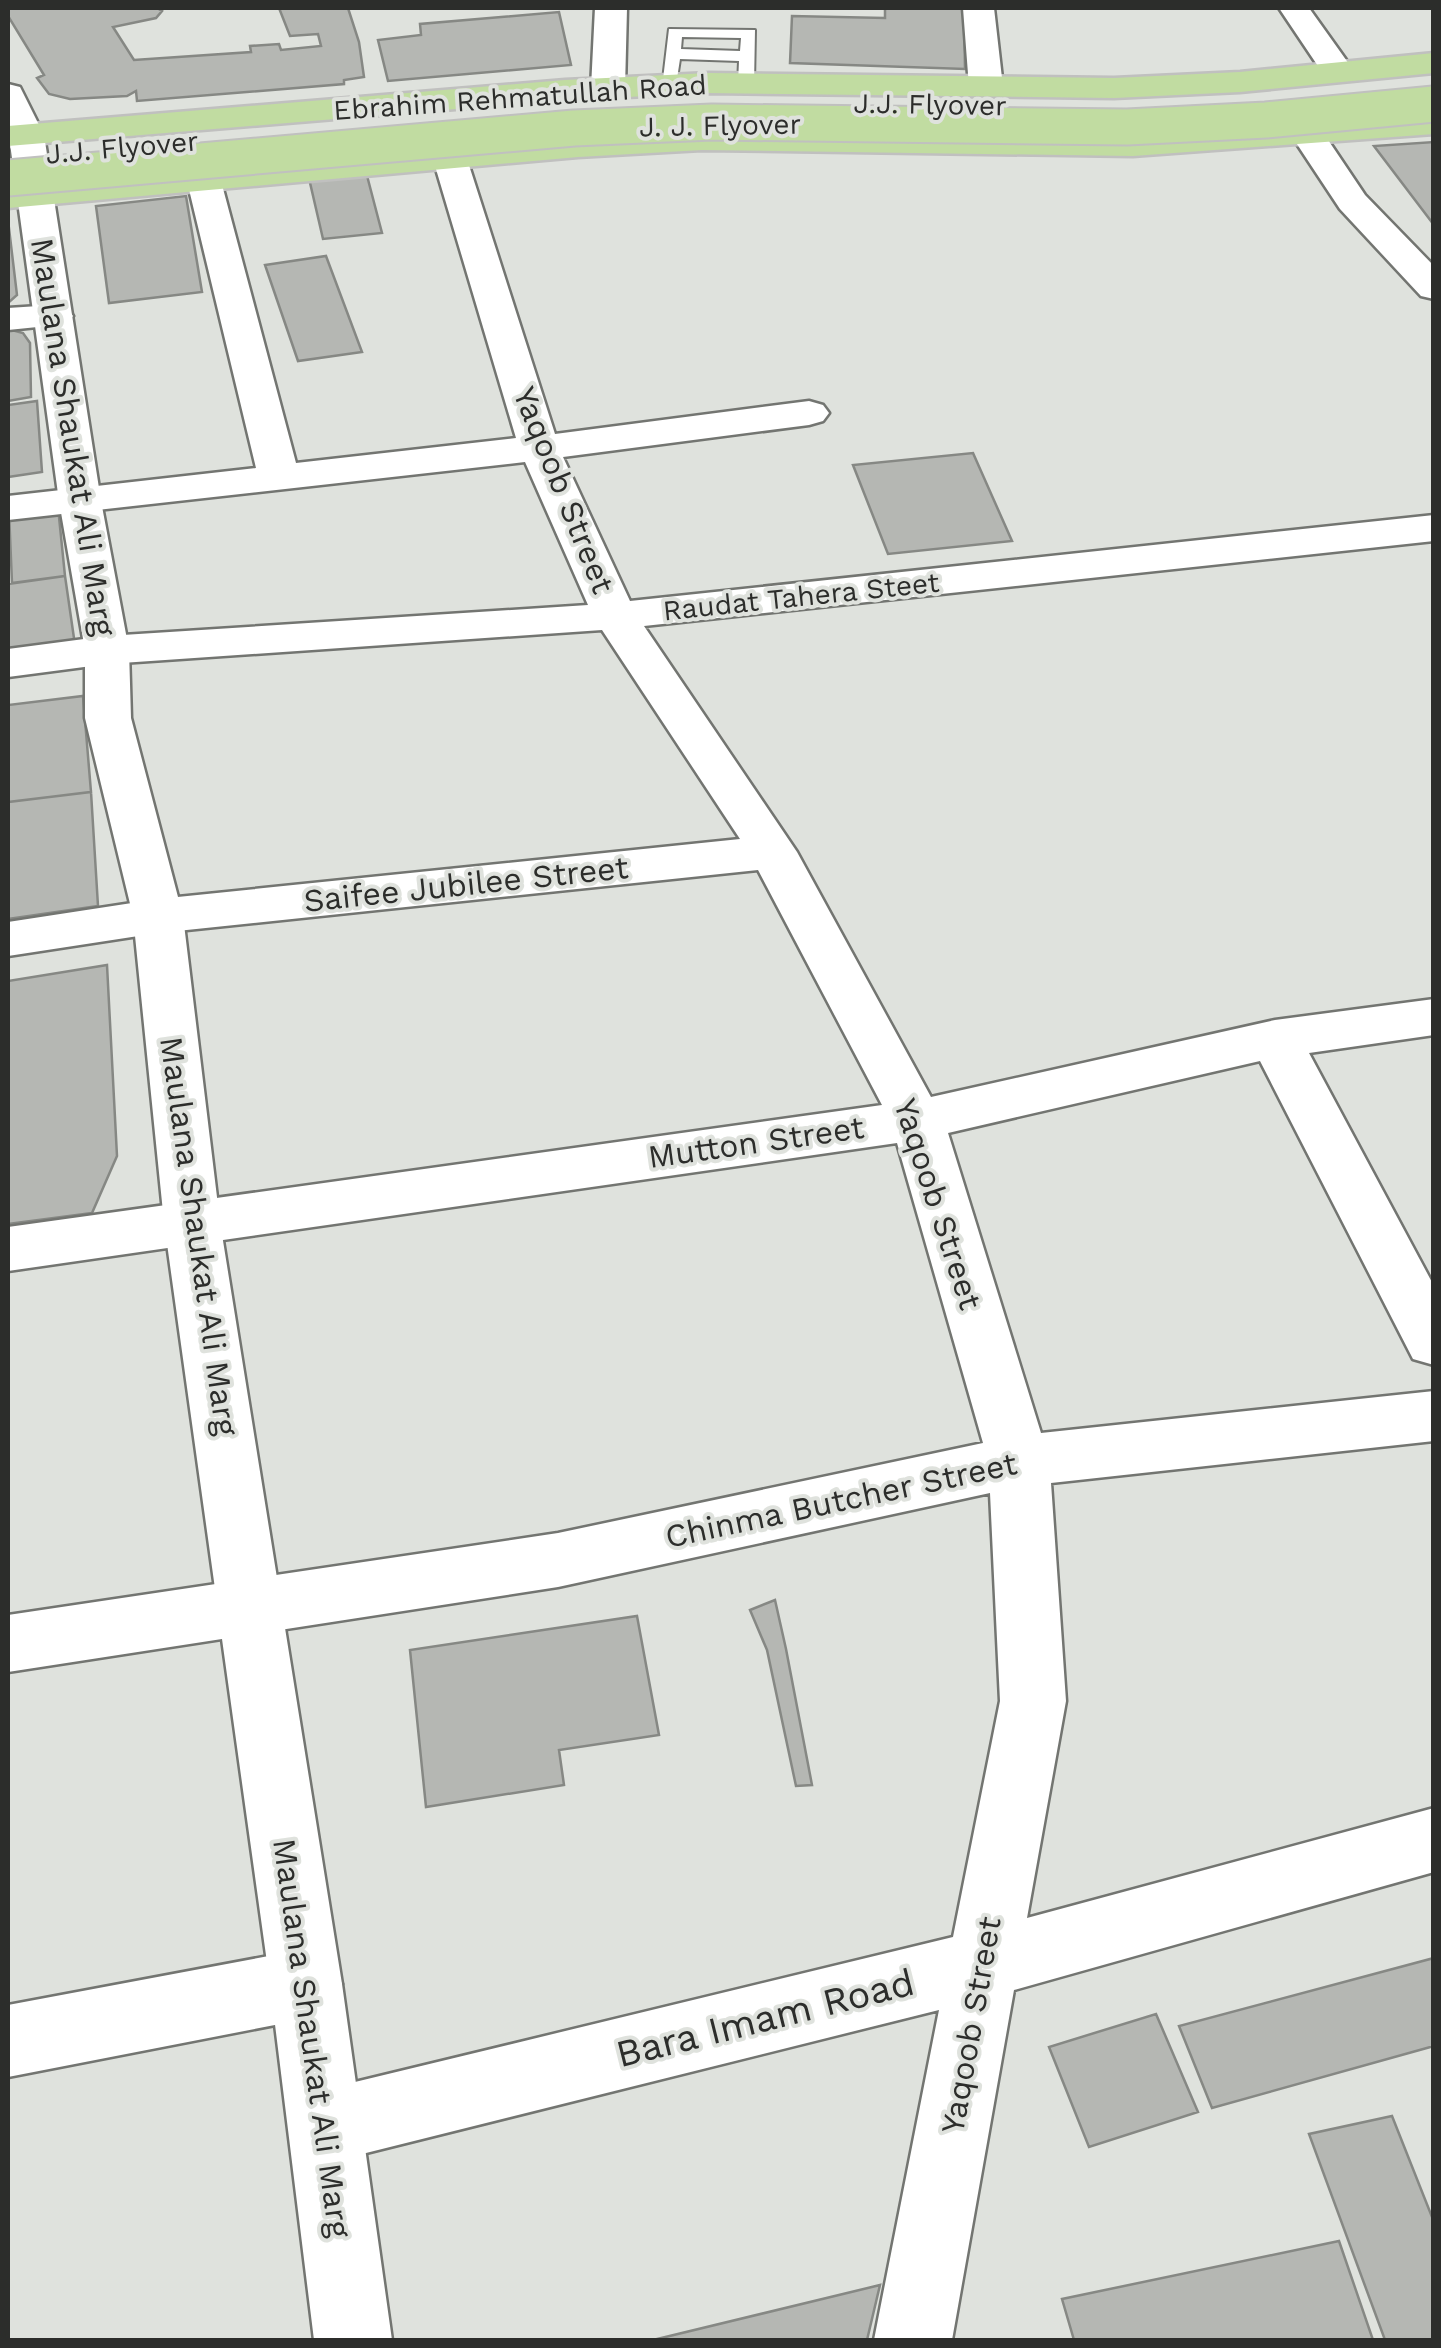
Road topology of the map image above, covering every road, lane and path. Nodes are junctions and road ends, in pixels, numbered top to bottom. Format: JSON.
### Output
{"nodes":[{"id":1,"x":611,"y":8,"type":"edge"},
{"id":2,"x":978,"y":8,"type":"edge"},
{"id":3,"x":1294,"y":8,"type":"edge"},
{"id":4,"x":1434,"y":63,"type":"edge"},
{"id":5,"x":671,"y":69,"type":"junction"},
{"id":6,"x":746,"y":70,"type":"junction"},
{"id":7,"x":1338,"y":72,"type":"junction"},
{"id":8,"x":1434,"y":82,"type":"edge"},
{"id":9,"x":986,"y":86,"type":"junction"},
{"id":10,"x":608,"y":88,"type":"junction"},
{"id":11,"x":8,"y":94,"type":"edge"},
{"id":12,"x":1434,"y":104,"type":"edge"},
{"id":13,"x":1434,"y":124,"type":"edge"},
{"id":14,"x":1308,"y":136,"type":"junction"},
{"id":15,"x":450,"y":159,"type":"junction"},
{"id":16,"x":16,"y":167,"type":"edge"},
{"id":17,"x":204,"y":181,"type":"junction"},
{"id":18,"x":1434,"y":288,"type":"edge"},
{"id":19,"x":31,"y":318,"type":"edge"},
{"id":20,"x":810,"y":412,"type":"dead end"},
{"id":21,"x":539,"y":448,"type":"junction"},
{"id":22,"x":279,"y":477,"type":"junction"},
{"id":23,"x":80,"y":501,"type":"junction"},
{"id":24,"x":8,"y":508,"type":"edge"},
{"id":25,"x":1434,"y":528,"type":"edge"},
{"id":26,"x":615,"y":616,"type":"junction"},
{"id":27,"x":106,"y":650,"type":"junction"},
{"id":28,"x":8,"y":663,"type":"edge"},
{"id":29,"x":774,"y":852,"type":"junction"},
{"id":30,"x":158,"y":916,"type":"junction"},
{"id":31,"x":8,"y":939,"type":"edge"},
{"id":32,"x":1434,"y":1017,"type":"edge"},
{"id":33,"x":1274,"y":1039,"type":"junction"},
{"id":34,"x":917,"y":1120,"type":"junction"},
{"id":35,"x":192,"y":1222,"type":"junction"},
{"id":36,"x":8,"y":1249,"type":"edge"},
{"id":37,"x":1434,"y":1342,"type":"edge"},
{"id":38,"x":1434,"y":1416,"type":"edge"},
{"id":39,"x":1019,"y":1461,"type":"junction"},
{"id":40,"x":251,"y":1604,"type":"junction"},
{"id":41,"x":8,"y":1644,"type":"edge"},
{"id":42,"x":1434,"y":1840,"type":"edge"},
{"id":43,"x":982,"y":1965,"type":"junction"},
{"id":44,"x":306,"y":1984,"type":"junction"},
{"id":45,"x":8,"y":2041,"type":"edge"},
{"id":46,"x":326,"y":2126,"type":"junction"},
{"id":47,"x":353,"y":2340,"type":"edge"},
{"id":48,"x":914,"y":2340,"type":"edge"}],
"edges":[{"from":1,"to":10,"type":"street"},
{"from":2,"to":9,"type":"street"},
{"from":3,"to":7,"type":"street"},
{"from":4,"to":7,"type":"main road","name":"Ebrahim Rehmatullah Road"},
{"from":5,"to":6,"type":"main road","name":"Ebrahim Rehmatullah Road"},
{"from":5,"to":6,"type":"lane"},
{"from":5,"to":10,"type":"main road","name":"Ebrahim Rehmatullah Road"},
{"from":6,"to":9,"type":"main road","name":"Ebrahim Rehmatullah Road"},
{"from":7,"to":9,"type":"main road","name":"Ebrahim Rehmatullah Road"},
{"from":8,"to":16,"type":"main road","name":"J.J. Flyover"},
{"from":10,"to":16,"type":"main road","name":"Ebrahim Rehmatullah Road"},
{"from":11,"to":16,"type":"street","name":"Maulana Shaukat Ali Marg"},
{"from":12,"to":16,"type":"main road","name":"J. J. Flyover","bridge":true},
{"from":13,"to":14,"type":"main road","name":"Ebrahim Rehmatullah Road"},
{"from":14,"to":15,"type":"main road","name":"Ebrahim Rehmatullah Road"},
{"from":14,"to":18,"type":"street"},
{"from":15,"to":17,"type":"main road","name":"Ebrahim Rehmatullah Road"},
{"from":15,"to":21,"type":"street","name":"Yaqoob Street"},
{"from":16,"to":17,"type":"main road","name":"Ebrahim Rehmatullah Road"},
{"from":16,"to":19,"type":"street","name":"Maulana Shaukat Ali Marg"},
{"from":17,"to":22,"type":"street"},
{"from":19,"to":23,"type":"street","name":"Maulana Shaukat Ali Marg"},
{"from":20,"to":21,"type":"street"},
{"from":21,"to":22,"type":"street"},
{"from":21,"to":26,"type":"street","name":"Yaqoob Street"},
{"from":22,"to":23,"type":"street"},
{"from":23,"to":24,"type":"street"},
{"from":23,"to":27,"type":"street","name":"Maulana Shaukat Ali Marg"},
{"from":25,"to":26,"type":"street","name":"Raudat Tahera Steet"},
{"from":26,"to":27,"type":"street","name":"Raudat Tahera Steet"},
{"from":26,"to":29,"type":"street","name":"Yaqoob Street"},
{"from":27,"to":28,"type":"street","name":"Raudat Tahera Steet"},
{"from":27,"to":30,"type":"street","name":"Maulana Shaukat Ali Marg"},
{"from":29,"to":30,"type":"street","name":"Saifee Jubilee Street"},
{"from":29,"to":34,"type":"street","name":"Yaqoob Street"},
{"from":30,"to":31,"type":"street","name":"Saifee Jubilee Street"},
{"from":30,"to":35,"type":"street","name":"Maulana Shaukat Ali Marg"},
{"from":32,"to":33,"type":"street","name":"Mutton Street"},
{"from":33,"to":34,"type":"street","name":"Mutton Street"},
{"from":33,"to":37,"type":"street"},
{"from":34,"to":35,"type":"street","name":"Mutton Street"},
{"from":34,"to":39,"type":"street","name":"Yaqoob Street"},
{"from":35,"to":36,"type":"street","name":"Mutton Street"},
{"from":35,"to":40,"type":"street","name":"Maulana Shaukat Ali Marg"},
{"from":38,"to":39,"type":"street","name":"Chinma Butcher Street"},
{"from":39,"to":40,"type":"street","name":"Chinma Butcher Street"},
{"from":39,"to":43,"type":"street","name":"Yaqoob Street"},
{"from":40,"to":41,"type":"street","name":"Chinma Butcher Street"},
{"from":40,"to":44,"type":"street","name":"Maulana Shaukat Ali Marg"},
{"from":42,"to":43,"type":"street","name":"Bara Imam Road"},
{"from":43,"to":46,"type":"street","name":"Bara Imam Road"},
{"from":43,"to":48,"type":"street","name":"Yaqoob Street"},
{"from":44,"to":45,"type":"street"},
{"from":44,"to":46,"type":"street","name":"Maulana Shaukat Ali Marg"},
{"from":46,"to":47,"type":"street","name":"Maulana Shaukat Ali Marg"}]}
